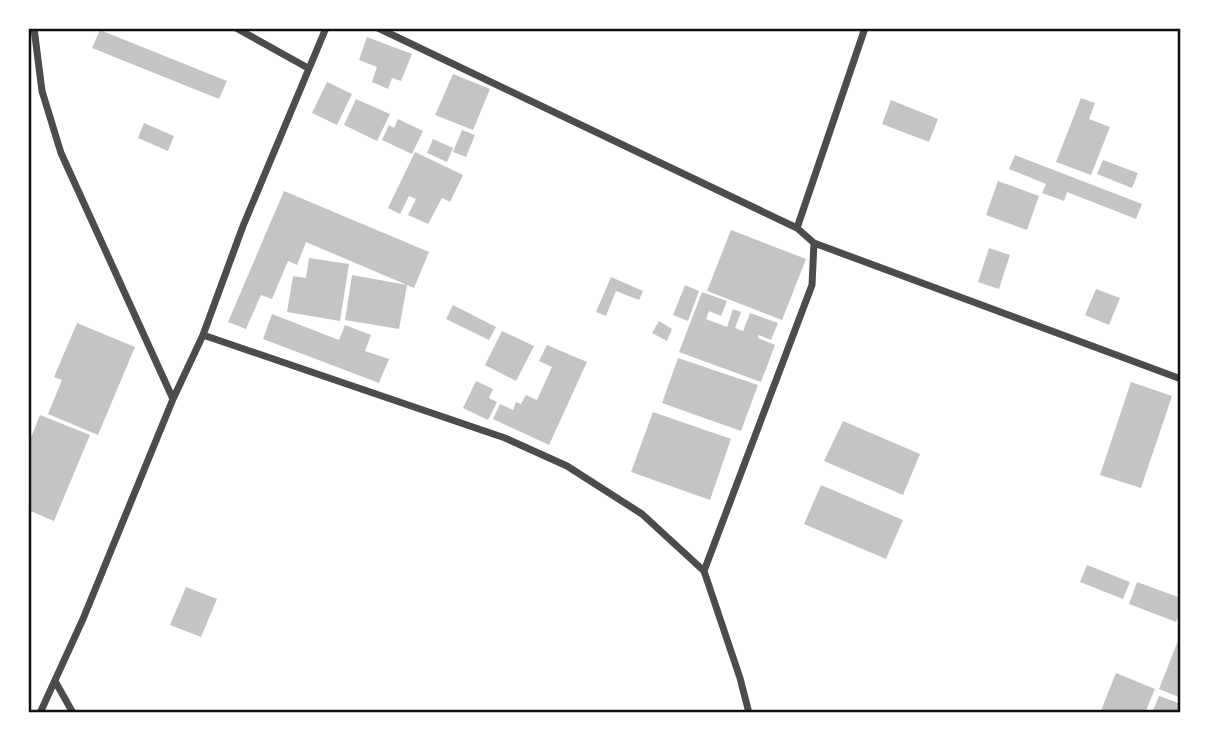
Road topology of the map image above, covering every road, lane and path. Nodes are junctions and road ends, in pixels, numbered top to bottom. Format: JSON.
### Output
{"nodes":[{"id":1,"x":34,"y":28,"type":"edge"},
{"id":2,"x":236,"y":28,"type":"edge"},
{"id":3,"x":326,"y":28,"type":"edge"},
{"id":4,"x":378,"y":28,"type":"edge"},
{"id":5,"x":865,"y":28,"type":"edge"},
{"id":6,"x":308,"y":68,"type":"junction"},
{"id":7,"x":797,"y":229,"type":"junction"},
{"id":8,"x":814,"y":243,"type":"junction"},
{"id":9,"x":203,"y":335,"type":"junction"},
{"id":10,"x":1181,"y":379,"type":"edge"},
{"id":11,"x":173,"y":399,"type":"junction"},
{"id":12,"x":704,"y":571,"type":"junction"},
{"id":13,"x":55,"y":681,"type":"junction"},
{"id":14,"x":40,"y":713,"type":"edge"},
{"id":15,"x":73,"y":713,"type":"edge"},
{"id":16,"x":749,"y":713,"type":"edge"}],
"edges":[{"from":1,"to":11,"type":"street"},
{"from":2,"to":6,"type":"street"},
{"from":3,"to":6,"type":"street"},
{"from":4,"to":7,"type":"street"},
{"from":5,"to":7,"type":"street"},
{"from":6,"to":9,"type":"street"},
{"from":7,"to":8,"type":"street"},
{"from":8,"to":10,"type":"street"},
{"from":8,"to":12,"type":"street"},
{"from":9,"to":11,"type":"street"},
{"from":9,"to":12,"type":"street"},
{"from":11,"to":13,"type":"street"},
{"from":12,"to":16,"type":"street"},
{"from":13,"to":14,"type":"street"},
{"from":13,"to":15,"type":"street"}]}
